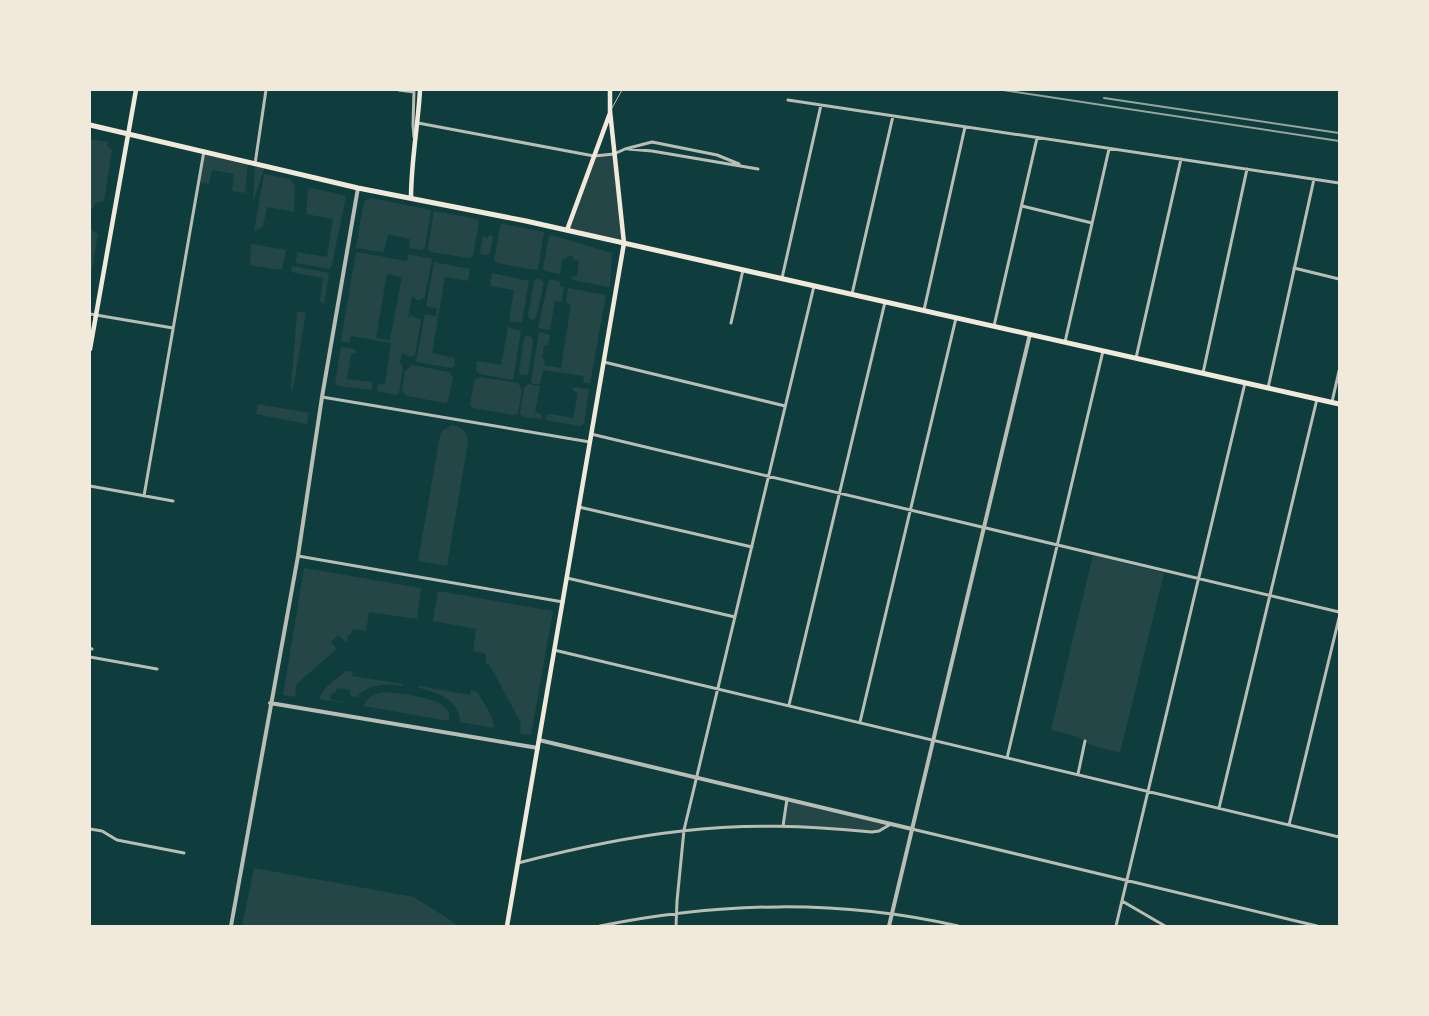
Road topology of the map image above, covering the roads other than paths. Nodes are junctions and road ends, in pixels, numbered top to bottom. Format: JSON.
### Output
{"nodes":[{"id":1,"x":136,"y":90,"type":"edge"},
{"id":2,"x":266,"y":90,"type":"edge"},
{"id":3,"x":399,"y":90,"type":"edge"},
{"id":4,"x":420,"y":90,"type":"edge"},
{"id":5,"x":610,"y":90,"type":"edge"},
{"id":6,"x":622,"y":90,"type":"edge"},
{"id":7,"x":414,"y":91,"type":"edge"},
{"id":8,"x":788,"y":100,"type":"dead end"},
{"id":9,"x":821,"y":105,"type":"junction"},
{"id":10,"x":610,"y":111,"type":"junction"},
{"id":11,"x":893,"y":116,"type":"junction"},
{"id":12,"x":418,"y":123,"type":"junction"},
{"id":13,"x":90,"y":125,"type":"edge"},
{"id":14,"x":965,"y":127,"type":"junction"},
{"id":15,"x":128,"y":133,"type":"junction"},
{"id":16,"x":1037,"y":138,"type":"junction"},
{"id":17,"x":414,"y":141,"type":"junction"},
{"id":18,"x":1109,"y":148,"type":"junction"},
{"id":19,"x":625,"y":149,"type":"junction"},
{"id":20,"x":204,"y":151,"type":"junction"},
{"id":21,"x":614,"y":154,"type":"junction"},
{"id":22,"x":594,"y":156,"type":"junction"},
{"id":23,"x":1181,"y":160,"type":"junction"},
{"id":24,"x":255,"y":164,"type":"junction"},
{"id":25,"x":738,"y":164,"type":"junction"},
{"id":26,"x":758,"y":168,"type":"dead end"},
{"id":27,"x":1247,"y":169,"type":"junction"},
{"id":28,"x":1314,"y":180,"type":"junction"},
{"id":29,"x":1339,"y":183,"type":"edge"},
{"id":30,"x":358,"y":188,"type":"junction"},
{"id":31,"x":411,"y":198,"type":"junction"},
{"id":32,"x":1022,"y":206,"type":"junction"},
{"id":33,"x":1092,"y":223,"type":"junction"},
{"id":34,"x":567,"y":230,"type":"junction"},
{"id":35,"x":624,"y":243,"type":"junction"},
{"id":36,"x":1294,"y":268,"type":"junction"},
{"id":37,"x":744,"y":270,"type":"junction"},
{"id":38,"x":782,"y":278,"type":"junction"},
{"id":39,"x":1339,"y":279,"type":"edge"},
{"id":40,"x":814,"y":286,"type":"junction"},
{"id":41,"x":852,"y":294,"type":"junction"},
{"id":42,"x":885,"y":302,"type":"junction"},
{"id":43,"x":923,"y":310,"type":"junction"},
{"id":44,"x":90,"y":314,"type":"edge"},
{"id":45,"x":96,"y":315,"type":"junction"},
{"id":46,"x":956,"y":318,"type":"junction"},
{"id":47,"x":731,"y":323,"type":"dead end"},
{"id":48,"x":994,"y":326,"type":"junction"},
{"id":49,"x":173,"y":328,"type":"junction"},
{"id":50,"x":1030,"y":334,"type":"junction"},
{"id":51,"x":1065,"y":342,"type":"junction"},
{"id":52,"x":90,"y":349,"type":"edge"},
{"id":53,"x":1103,"y":351,"type":"junction"},
{"id":54,"x":1136,"y":358,"type":"junction"},
{"id":55,"x":604,"y":362,"type":"junction"},
{"id":56,"x":1339,"y":371,"type":"edge"},
{"id":57,"x":1203,"y":373,"type":"junction"},
{"id":58,"x":1245,"y":383,"type":"junction"},
{"id":59,"x":1268,"y":388,"type":"junction"},
{"id":60,"x":322,"y":397,"type":"junction"},
{"id":61,"x":1317,"y":399,"type":"junction"},
{"id":62,"x":1332,"y":402,"type":"junction"},
{"id":63,"x":1339,"y":404,"type":"edge"},
{"id":64,"x":785,"y":406,"type":"junction"},
{"id":65,"x":591,"y":434,"type":"junction"},
{"id":66,"x":590,"y":442,"type":"junction"},
{"id":67,"x":768,"y":476,"type":"junction"},
{"id":68,"x":90,"y":486,"type":"edge"},
{"id":69,"x":839,"y":493,"type":"junction"},
{"id":70,"x":144,"y":496,"type":"junction"},
{"id":71,"x":173,"y":501,"type":"dead end"},
{"id":72,"x":579,"y":507,"type":"junction"},
{"id":73,"x":910,"y":510,"type":"junction"},
{"id":74,"x":984,"y":528,"type":"junction"},
{"id":75,"x":1057,"y":545,"type":"junction"},
{"id":76,"x":752,"y":547,"type":"junction"},
{"id":77,"x":298,"y":556,"type":"junction"},
{"id":78,"x":567,"y":578,"type":"junction"},
{"id":79,"x":1199,"y":579,"type":"junction"},
{"id":80,"x":1270,"y":596,"type":"junction"},
{"id":81,"x":563,"y":602,"type":"junction"},
{"id":82,"x":1339,"y":612,"type":"edge"},
{"id":83,"x":735,"y":618,"type":"junction"},
{"id":84,"x":1339,"y":618,"type":"edge"},
{"id":85,"x":554,"y":650,"type":"junction"},
{"id":86,"x":90,"y":657,"type":"edge"},
{"id":87,"x":158,"y":669,"type":"dead end"},
{"id":88,"x":718,"y":689,"type":"junction"},
{"id":89,"x":270,"y":703,"type":"junction"},
{"id":90,"x":789,"y":706,"type":"junction"},
{"id":91,"x":860,"y":722,"type":"junction"},
{"id":92,"x":539,"y":740,"type":"junction"},
{"id":93,"x":933,"y":740,"type":"junction"},
{"id":94,"x":1086,"y":741,"type":"dead end"},
{"id":95,"x":538,"y":748,"type":"junction"},
{"id":96,"x":1007,"y":758,"type":"junction"},
{"id":97,"x":1078,"y":774,"type":"junction"},
{"id":98,"x":697,"y":778,"type":"junction"},
{"id":99,"x":1148,"y":791,"type":"junction"},
{"id":100,"x":787,"y":799,"type":"junction"},
{"id":101,"x":1219,"y":808,"type":"junction"},
{"id":102,"x":891,"y":824,"type":"junction"},
{"id":103,"x":1289,"y":825,"type":"junction"},
{"id":104,"x":783,"y":826,"type":"junction"},
{"id":105,"x":90,"y":829,"type":"edge"},
{"id":106,"x":912,"y":829,"type":"junction"},
{"id":107,"x":684,"y":830,"type":"junction"},
{"id":108,"x":1339,"y":837,"type":"edge"},
{"id":109,"x":184,"y":852,"type":"dead end"},
{"id":110,"x":518,"y":863,"type":"junction"},
{"id":111,"x":1127,"y":880,"type":"junction"},
{"id":112,"x":1122,"y":900,"type":"junction"},
{"id":113,"x":677,"y":913,"type":"junction"},
{"id":114,"x":892,"y":915,"type":"junction"},
{"id":115,"x":231,"y":926,"type":"edge"},
{"id":116,"x":507,"y":926,"type":"edge"},
{"id":117,"x":600,"y":926,"type":"edge"},
{"id":118,"x":676,"y":926,"type":"edge"},
{"id":119,"x":889,"y":926,"type":"edge"},
{"id":120,"x":958,"y":926,"type":"edge"},
{"id":121,"x":1116,"y":926,"type":"edge"},
{"id":122,"x":1165,"y":926,"type":"edge"},
{"id":123,"x":1317,"y":926,"type":"edge"}],
"edges":[{"from":1,"to":15,"type":"main road"},
{"from":2,"to":24,"type":"street"},
{"from":3,"to":7,"type":"street"},
{"from":4,"to":12,"type":"main road"},
{"from":5,"to":10,"type":"main road"},
{"from":6,"to":10,"type":"lane"},
{"from":7,"to":17,"type":"street"},
{"from":8,"to":9,"type":"street"},
{"from":9,"to":11,"type":"street"},
{"from":9,"to":38,"type":"street"},
{"from":10,"to":21,"type":"main road"},
{"from":10,"to":22,"type":"main road"},
{"from":11,"to":14,"type":"street"},
{"from":11,"to":41,"type":"street"},
{"from":12,"to":17,"type":"main road"},
{"from":12,"to":22,"type":"street"},
{"from":13,"to":15,"type":"main road"},
{"from":14,"to":16,"type":"street"},
{"from":14,"to":43,"type":"street"},
{"from":15,"to":20,"type":"main road"},
{"from":15,"to":45,"type":"main road"},
{"from":16,"to":18,"type":"street"},
{"from":16,"to":32,"type":"street"},
{"from":17,"to":31,"type":"main road"},
{"from":18,"to":23,"type":"street"},
{"from":18,"to":33,"type":"street"},
{"from":19,"to":21,"type":"street"},
{"from":19,"to":25,"type":"street"},
{"from":19,"to":25,"type":"street"},
{"from":20,"to":24,"type":"main road"},
{"from":20,"to":49,"type":"street"},
{"from":21,"to":22,"type":"street"},
{"from":21,"to":35,"type":"main road"},
{"from":22,"to":34,"type":"main road"},
{"from":23,"to":27,"type":"street"},
{"from":23,"to":54,"type":"street"},
{"from":24,"to":30,"type":"main road"},
{"from":25,"to":26,"type":"street"},
{"from":27,"to":28,"type":"street"},
{"from":27,"to":57,"type":"street"},
{"from":28,"to":29,"type":"street"},
{"from":28,"to":36,"type":"street"},
{"from":30,"to":31,"type":"main road"},
{"from":30,"to":60,"type":"street"},
{"from":31,"to":34,"type":"main road"},
{"from":32,"to":33,"type":"street"},
{"from":32,"to":48,"type":"street"},
{"from":33,"to":51,"type":"street"},
{"from":34,"to":35,"type":"main road"},
{"from":35,"to":37,"type":"main road"},
{"from":35,"to":55,"type":"main road"},
{"from":36,"to":39,"type":"street"},
{"from":36,"to":59,"type":"street"},
{"from":37,"to":38,"type":"main road"},
{"from":37,"to":47,"type":"street"},
{"from":38,"to":40,"type":"main road"},
{"from":40,"to":41,"type":"main road"},
{"from":40,"to":64,"type":"street"},
{"from":41,"to":42,"type":"main road"},
{"from":42,"to":43,"type":"main road"},
{"from":42,"to":69,"type":"street"},
{"from":43,"to":46,"type":"main road"},
{"from":44,"to":45,"type":"street"},
{"from":45,"to":49,"type":"street"},
{"from":45,"to":52,"type":"main road"},
{"from":46,"to":48,"type":"main road"},
{"from":46,"to":73,"type":"street"},
{"from":48,"to":50,"type":"main road"},
{"from":49,"to":70,"type":"street"},
{"from":50,"to":51,"type":"main road"},
{"from":50,"to":74,"type":"street"},
{"from":51,"to":53,"type":"main road"},
{"from":53,"to":54,"type":"main road"},
{"from":53,"to":75,"type":"street"},
{"from":54,"to":57,"type":"main road"},
{"from":55,"to":64,"type":"street"},
{"from":55,"to":65,"type":"main road"},
{"from":56,"to":62,"type":"street"},
{"from":57,"to":58,"type":"main road"},
{"from":58,"to":59,"type":"main road"},
{"from":58,"to":79,"type":"street"},
{"from":59,"to":61,"type":"main road"},
{"from":60,"to":66,"type":"street"},
{"from":60,"to":77,"type":"street"},
{"from":61,"to":62,"type":"main road"},
{"from":61,"to":80,"type":"street"},
{"from":62,"to":63,"type":"main road"},
{"from":64,"to":67,"type":"street"},
{"from":65,"to":66,"type":"main road"},
{"from":65,"to":67,"type":"street"},
{"from":66,"to":72,"type":"main road"},
{"from":67,"to":69,"type":"street"},
{"from":67,"to":76,"type":"street"},
{"from":68,"to":70,"type":"street"},
{"from":69,"to":73,"type":"street"},
{"from":69,"to":90,"type":"street"},
{"from":70,"to":71,"type":"street"},
{"from":72,"to":76,"type":"street"},
{"from":72,"to":78,"type":"main road"},
{"from":73,"to":74,"type":"street"},
{"from":73,"to":91,"type":"street"},
{"from":74,"to":75,"type":"street"},
{"from":74,"to":93,"type":"street"},
{"from":75,"to":79,"type":"street"},
{"from":75,"to":96,"type":"street"},
{"from":76,"to":83,"type":"street"},
{"from":77,"to":81,"type":"street"},
{"from":77,"to":89,"type":"street"},
{"from":78,"to":81,"type":"main road"},
{"from":78,"to":83,"type":"street"},
{"from":79,"to":80,"type":"street"},
{"from":79,"to":99,"type":"street"},
{"from":80,"to":82,"type":"street"},
{"from":80,"to":101,"type":"street"},
{"from":81,"to":85,"type":"main road"},
{"from":83,"to":88,"type":"street"},
{"from":84,"to":103,"type":"street"},
{"from":85,"to":88,"type":"street"},
{"from":85,"to":92,"type":"main road"},
{"from":86,"to":87,"type":"street"},
{"from":88,"to":90,"type":"street"},
{"from":88,"to":98,"type":"street"},
{"from":89,"to":95,"type":"street"},
{"from":89,"to":115,"type":"street"},
{"from":90,"to":91,"type":"street"},
{"from":91,"to":93,"type":"street"},
{"from":92,"to":95,"type":"main road"},
{"from":92,"to":98,"type":"street"},
{"from":93,"to":96,"type":"street"},
{"from":93,"to":106,"type":"street"},
{"from":94,"to":97,"type":"street"},
{"from":95,"to":110,"type":"main road"},
{"from":96,"to":97,"type":"street"},
{"from":97,"to":99,"type":"street"},
{"from":98,"to":100,"type":"street"},
{"from":98,"to":107,"type":"street"},
{"from":99,"to":101,"type":"street"},
{"from":99,"to":111,"type":"street"},
{"from":100,"to":102,"type":"street"},
{"from":100,"to":104,"type":"street"},
{"from":101,"to":103,"type":"street"},
{"from":102,"to":104,"type":"street"},
{"from":102,"to":106,"type":"street"},
{"from":103,"to":108,"type":"street"},
{"from":104,"to":107,"type":"street"},
{"from":105,"to":109,"type":"street"},
{"from":106,"to":111,"type":"street"},
{"from":106,"to":114,"type":"street"},
{"from":107,"to":110,"type":"street"},
{"from":107,"to":113,"type":"street"},
{"from":110,"to":116,"type":"main road"},
{"from":111,"to":112,"type":"street"},
{"from":111,"to":123,"type":"street"},
{"from":112,"to":121,"type":"street"},
{"from":112,"to":122,"type":"street"},
{"from":113,"to":114,"type":"street"},
{"from":113,"to":117,"type":"street"},
{"from":113,"to":118,"type":"street"},
{"from":114,"to":119,"type":"street"},
{"from":114,"to":120,"type":"street"}]}
